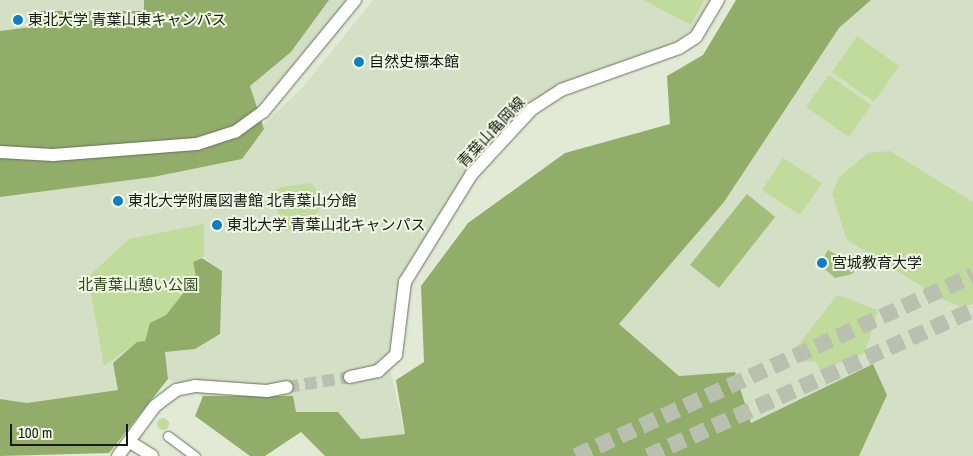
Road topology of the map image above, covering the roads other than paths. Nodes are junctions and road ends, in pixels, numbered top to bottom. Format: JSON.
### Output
{"nodes":[{"id":1,"x":355,"y":0,"type":"edge"},
{"id":2,"x":718,"y":0,"type":"edge"},
{"id":3,"x":0,"y":152,"type":"edge"},
{"id":4,"x":350,"y":377,"type":"tunnel mouth"},
{"id":5,"x":287,"y":387,"type":"tunnel mouth"},
{"id":6,"x":168,"y":436,"type":"dead end"},
{"id":7,"x":130,"y":442,"type":"junction"},
{"id":8,"x":118,"y":456,"type":"edge"},
{"id":9,"x":152,"y":456,"type":"edge"},
{"id":10,"x":196,"y":456,"type":"edge"}],
"edges":[{"from":1,"to":3,"type":"street"},
{"from":2,"to":4,"type":"street","name":"青葉山亀岡線"},
{"from":5,"to":7,"type":"street"},
{"from":6,"to":10,"type":"street"},
{"from":7,"to":8,"type":"street"},
{"from":7,"to":9,"type":"street"}]}
